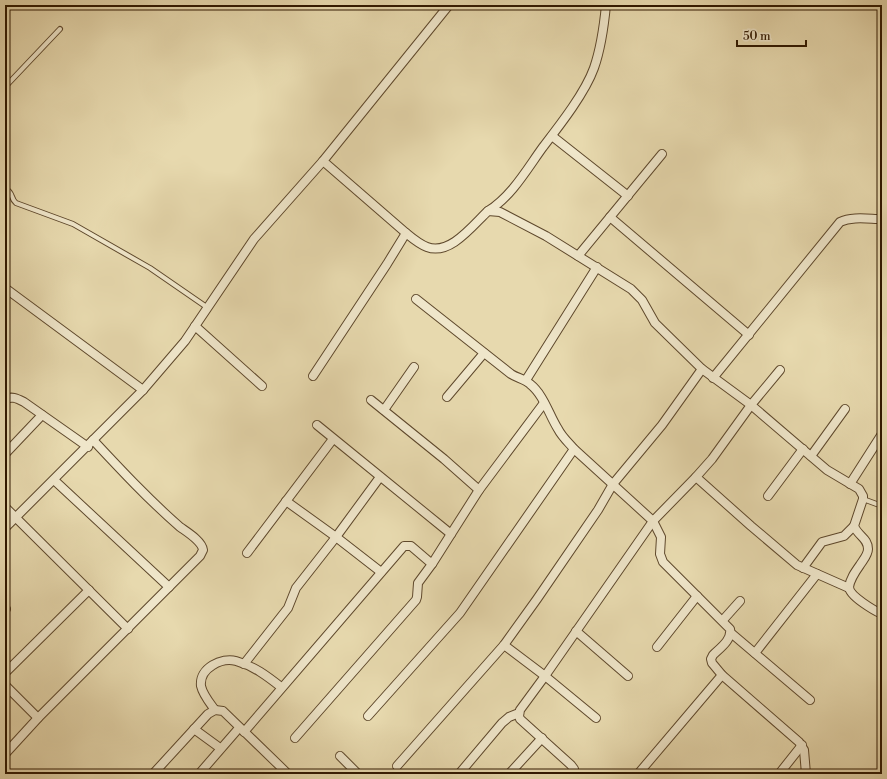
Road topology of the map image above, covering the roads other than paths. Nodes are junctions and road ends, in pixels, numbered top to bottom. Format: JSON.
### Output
{"nodes":[{"id":1,"x":449,"y":5,"type":"edge"},
{"id":2,"x":606,"y":5,"type":"edge"},
{"id":3,"x":60,"y":29,"type":"dead end"},
{"id":4,"x":5,"y":87,"type":"edge"},
{"id":5,"x":552,"y":136,"type":"junction"},
{"id":6,"x":662,"y":154,"type":"dead end"},
{"id":7,"x":323,"y":161,"type":"junction"},
{"id":8,"x":5,"y":188,"type":"edge"},
{"id":9,"x":628,"y":196,"type":"junction"},
{"id":10,"x":488,"y":211,"type":"junction"},
{"id":11,"x":610,"y":217,"type":"junction"},
{"id":12,"x":882,"y":219,"type":"edge"},
{"id":13,"x":406,"y":233,"type":"junction"},
{"id":14,"x":578,"y":256,"type":"junction"},
{"id":15,"x":597,"y":267,"type":"junction"},
{"id":16,"x":5,"y":288,"type":"edge"},
{"id":17,"x":416,"y":299,"type":"dead end"},
{"id":18,"x":208,"y":308,"type":"junction"},
{"id":19,"x":195,"y":326,"type":"junction"},
{"id":20,"x":749,"y":335,"type":"junction"},
{"id":21,"x":484,"y":352,"type":"junction"},
{"id":22,"x":414,"y":367,"type":"dead end"},
{"id":23,"x":702,"y":369,"type":"junction"},
{"id":24,"x":780,"y":370,"type":"dead end"},
{"id":25,"x":313,"y":376,"type":"dead end"},
{"id":26,"x":713,"y":378,"type":"junction"},
{"id":27,"x":526,"y":380,"type":"junction"},
{"id":28,"x":262,"y":386,"type":"dead end"},
{"id":29,"x":5,"y":390,"type":"edge"},
{"id":30,"x":143,"y":390,"type":"junction"},
{"id":31,"x":447,"y":397,"type":"dead end"},
{"id":32,"x":14,"y":398,"type":"junction"},
{"id":33,"x":5,"y":400,"type":"edge"},
{"id":34,"x":371,"y":400,"type":"dead end"},
{"id":35,"x":544,"y":403,"type":"junction"},
{"id":36,"x":751,"y":405,"type":"junction"},
{"id":37,"x":845,"y":409,"type":"dead end"},
{"id":38,"x":384,"y":410,"type":"junction"},
{"id":39,"x":42,"y":415,"type":"junction"},
{"id":40,"x":317,"y":426,"type":"dead end"},
{"id":41,"x":882,"y":434,"type":"edge"},
{"id":42,"x":333,"y":439,"type":"junction"},
{"id":43,"x":91,"y":444,"type":"junction"},
{"id":44,"x":574,"y":449,"type":"junction"},
{"id":45,"x":803,"y":449,"type":"junction"},
{"id":46,"x":5,"y":454,"type":"edge"},
{"id":47,"x":811,"y":456,"type":"junction"},
{"id":48,"x":380,"y":477,"type":"junction"},
{"id":49,"x":696,"y":477,"type":"junction"},
{"id":50,"x":54,"y":480,"type":"junction"},
{"id":51,"x":614,"y":484,"type":"junction"},
{"id":52,"x":850,"y":484,"type":"junction"},
{"id":53,"x":479,"y":490,"type":"junction"},
{"id":54,"x":768,"y":496,"type":"dead end"},
{"id":55,"x":864,"y":499,"type":"junction"},
{"id":56,"x":286,"y":501,"type":"junction"},
{"id":57,"x":882,"y":506,"type":"edge"},
{"id":58,"x":5,"y":507,"type":"edge"},
{"id":59,"x":16,"y":518,"type":"junction"},
{"id":60,"x":653,"y":521,"type":"junction"},
{"id":61,"x":854,"y":526,"type":"junction"},
{"id":62,"x":5,"y":528,"type":"edge"},
{"id":63,"x":451,"y":534,"type":"junction"},
{"id":64,"x":336,"y":537,"type":"junction"},
{"id":65,"x":247,"y":553,"type":"dead end"},
{"id":66,"x":432,"y":564,"type":"junction"},
{"id":67,"x":803,"y":568,"type":"junction"},
{"id":68,"x":381,"y":572,"type":"junction"},
{"id":69,"x":817,"y":574,"type":"junction"},
{"id":70,"x":169,"y":587,"type":"junction"},
{"id":71,"x":849,"y":588,"type":"junction"},
{"id":72,"x":89,"y":590,"type":"junction"},
{"id":73,"x":697,"y":596,"type":"junction"},
{"id":74,"x":740,"y":601,"type":"dead end"},
{"id":75,"x":882,"y":614,"type":"edge"},
{"id":76,"x":723,"y":620,"type":"junction"},
{"id":77,"x":128,"y":629,"type":"junction"},
{"id":78,"x":576,"y":631,"type":"junction"},
{"id":79,"x":731,"y":633,"type":"junction"},
{"id":80,"x":504,"y":645,"type":"junction"},
{"id":81,"x":658,"y":647,"type":"dead end"},
{"id":82,"x":755,"y":653,"type":"junction"},
{"id":83,"x":244,"y":664,"type":"junction"},
{"id":84,"x":5,"y":673,"type":"edge"},
{"id":85,"x":722,"y":675,"type":"junction"},
{"id":86,"x":545,"y":676,"type":"junction"},
{"id":87,"x":628,"y":676,"type":"dead end"},
{"id":88,"x":5,"y":685,"type":"edge"},
{"id":89,"x":281,"y":687,"type":"junction"},
{"id":90,"x":810,"y":700,"type":"dead end"},
{"id":91,"x":215,"y":710,"type":"junction"},
{"id":92,"x":519,"y":713,"type":"junction"},
{"id":93,"x":368,"y":716,"type":"dead end"},
{"id":94,"x":38,"y":718,"type":"junction"},
{"id":95,"x":596,"y":718,"type":"dead end"},
{"id":96,"x":194,"y":729,"type":"junction"},
{"id":97,"x":242,"y":730,"type":"junction"},
{"id":98,"x":295,"y":738,"type":"dead end"},
{"id":99,"x":542,"y":738,"type":"junction"},
{"id":100,"x":8,"y":744,"type":"edge"},
{"id":101,"x":802,"y":745,"type":"junction"},
{"id":102,"x":220,"y":748,"type":"junction"},
{"id":103,"x":5,"y":754,"type":"edge"},
{"id":104,"x":340,"y":756,"type":"dead end"},
{"id":105,"x":397,"y":766,"type":"dead end"},
{"id":106,"x":153,"y":774,"type":"edge"},
{"id":107,"x":199,"y":774,"type":"edge"},
{"id":108,"x":288,"y":774,"type":"edge"},
{"id":109,"x":358,"y":774,"type":"edge"},
{"id":110,"x":459,"y":774,"type":"edge"},
{"id":111,"x":509,"y":774,"type":"edge"},
{"id":112,"x":573,"y":774,"type":"edge"},
{"id":113,"x":638,"y":774,"type":"edge"},
{"id":114,"x":779,"y":774,"type":"edge"},
{"id":115,"x":806,"y":774,"type":"edge"}],
"edges":[{"from":1,"to":7,"type":"street"},
{"from":2,"to":5,"type":"street"},
{"from":3,"to":4,"type":"lane"},
{"from":5,"to":9,"type":"street"},
{"from":5,"to":10,"type":"street"},
{"from":6,"to":9,"type":"street"},
{"from":7,"to":13,"type":"street"},
{"from":7,"to":18,"type":"street"},
{"from":8,"to":18,"type":"lane"},
{"from":9,"to":11,"type":"street"},
{"from":10,"to":13,"type":"street"},
{"from":10,"to":14,"type":"street"},
{"from":11,"to":14,"type":"street"},
{"from":11,"to":20,"type":"street"},
{"from":12,"to":20,"type":"street"},
{"from":13,"to":25,"type":"street"},
{"from":14,"to":15,"type":"street"},
{"from":15,"to":23,"type":"street"},
{"from":15,"to":27,"type":"street"},
{"from":16,"to":30,"type":"street"},
{"from":17,"to":21,"type":"street"},
{"from":18,"to":19,"type":"street"},
{"from":19,"to":28,"type":"street"},
{"from":19,"to":30,"type":"street"},
{"from":20,"to":26,"type":"street"},
{"from":21,"to":27,"type":"street"},
{"from":21,"to":31,"type":"street"},
{"from":22,"to":38,"type":"street"},
{"from":23,"to":26,"type":"street"},
{"from":23,"to":51,"type":"street"},
{"from":24,"to":36,"type":"street"},
{"from":26,"to":36,"type":"street"},
{"from":27,"to":35,"type":"street"},
{"from":29,"to":32,"type":"street"},
{"from":30,"to":43,"type":"street"},
{"from":32,"to":33,"type":"street"},
{"from":32,"to":39,"type":"street"},
{"from":34,"to":38,"type":"street"},
{"from":35,"to":44,"type":"street"},
{"from":35,"to":53,"type":"street"},
{"from":36,"to":45,"type":"street"},
{"from":36,"to":49,"type":"street"},
{"from":37,"to":47,"type":"street"},
{"from":38,"to":53,"type":"street"},
{"from":39,"to":43,"type":"street"},
{"from":39,"to":46,"type":"street"},
{"from":40,"to":42,"type":"street"},
{"from":41,"to":52,"type":"street"},
{"from":42,"to":48,"type":"street"},
{"from":42,"to":56,"type":"street"},
{"from":43,"to":50,"type":"street"},
{"from":43,"to":70,"type":"street"},
{"from":44,"to":51,"type":"street"},
{"from":44,"to":93,"type":"street"},
{"from":45,"to":47,"type":"street"},
{"from":45,"to":54,"type":"street"},
{"from":47,"to":52,"type":"street"},
{"from":48,"to":63,"type":"street"},
{"from":48,"to":64,"type":"street"},
{"from":49,"to":60,"type":"street"},
{"from":49,"to":67,"type":"street"},
{"from":50,"to":59,"type":"street"},
{"from":50,"to":70,"type":"street"},
{"from":51,"to":60,"type":"street"},
{"from":51,"to":80,"type":"street"},
{"from":52,"to":55,"type":"street"},
{"from":53,"to":63,"type":"street"},
{"from":55,"to":57,"type":"lane"},
{"from":55,"to":61,"type":"street"},
{"from":56,"to":64,"type":"street"},
{"from":56,"to":65,"type":"street"},
{"from":58,"to":59,"type":"street"},
{"from":59,"to":62,"type":"street"},
{"from":59,"to":72,"type":"street"},
{"from":60,"to":73,"type":"street"},
{"from":60,"to":78,"type":"street"},
{"from":61,"to":67,"type":"street"},
{"from":61,"to":71,"type":"street"},
{"from":63,"to":66,"type":"street"},
{"from":64,"to":68,"type":"street"},
{"from":64,"to":83,"type":"street"},
{"from":66,"to":68,"type":"street"},
{"from":66,"to":98,"type":"street"},
{"from":67,"to":69,"type":"street"},
{"from":68,"to":89,"type":"street"},
{"from":69,"to":71,"type":"street"},
{"from":69,"to":82,"type":"street"},
{"from":70,"to":77,"type":"street"},
{"from":71,"to":75,"type":"street"},
{"from":72,"to":77,"type":"street"},
{"from":72,"to":84,"type":"street"},
{"from":73,"to":76,"type":"street"},
{"from":73,"to":81,"type":"street"},
{"from":74,"to":76,"type":"street"},
{"from":76,"to":79,"type":"street"},
{"from":77,"to":94,"type":"street"},
{"from":78,"to":86,"type":"street"},
{"from":78,"to":87,"type":"street"},
{"from":79,"to":82,"type":"street"},
{"from":79,"to":85,"type":"street"},
{"from":80,"to":86,"type":"street"},
{"from":80,"to":105,"type":"street"},
{"from":82,"to":90,"type":"street"},
{"from":83,"to":89,"type":"street"},
{"from":83,"to":91,"type":"street"},
{"from":85,"to":101,"type":"street"},
{"from":85,"to":113,"type":"street"},
{"from":86,"to":92,"type":"street"},
{"from":86,"to":95,"type":"street"},
{"from":88,"to":94,"type":"street"},
{"from":89,"to":97,"type":"street"},
{"from":91,"to":96,"type":"street"},
{"from":91,"to":97,"type":"street"},
{"from":92,"to":99,"type":"street"},
{"from":92,"to":110,"type":"street"},
{"from":94,"to":100,"type":"street"},
{"from":96,"to":102,"type":"street"},
{"from":96,"to":106,"type":"street"},
{"from":97,"to":102,"type":"street"},
{"from":97,"to":108,"type":"street"},
{"from":99,"to":111,"type":"street"},
{"from":99,"to":112,"type":"street"},
{"from":100,"to":103,"type":"street"},
{"from":101,"to":114,"type":"street"},
{"from":101,"to":115,"type":"street"},
{"from":102,"to":107,"type":"street"},
{"from":104,"to":109,"type":"street"}]}
